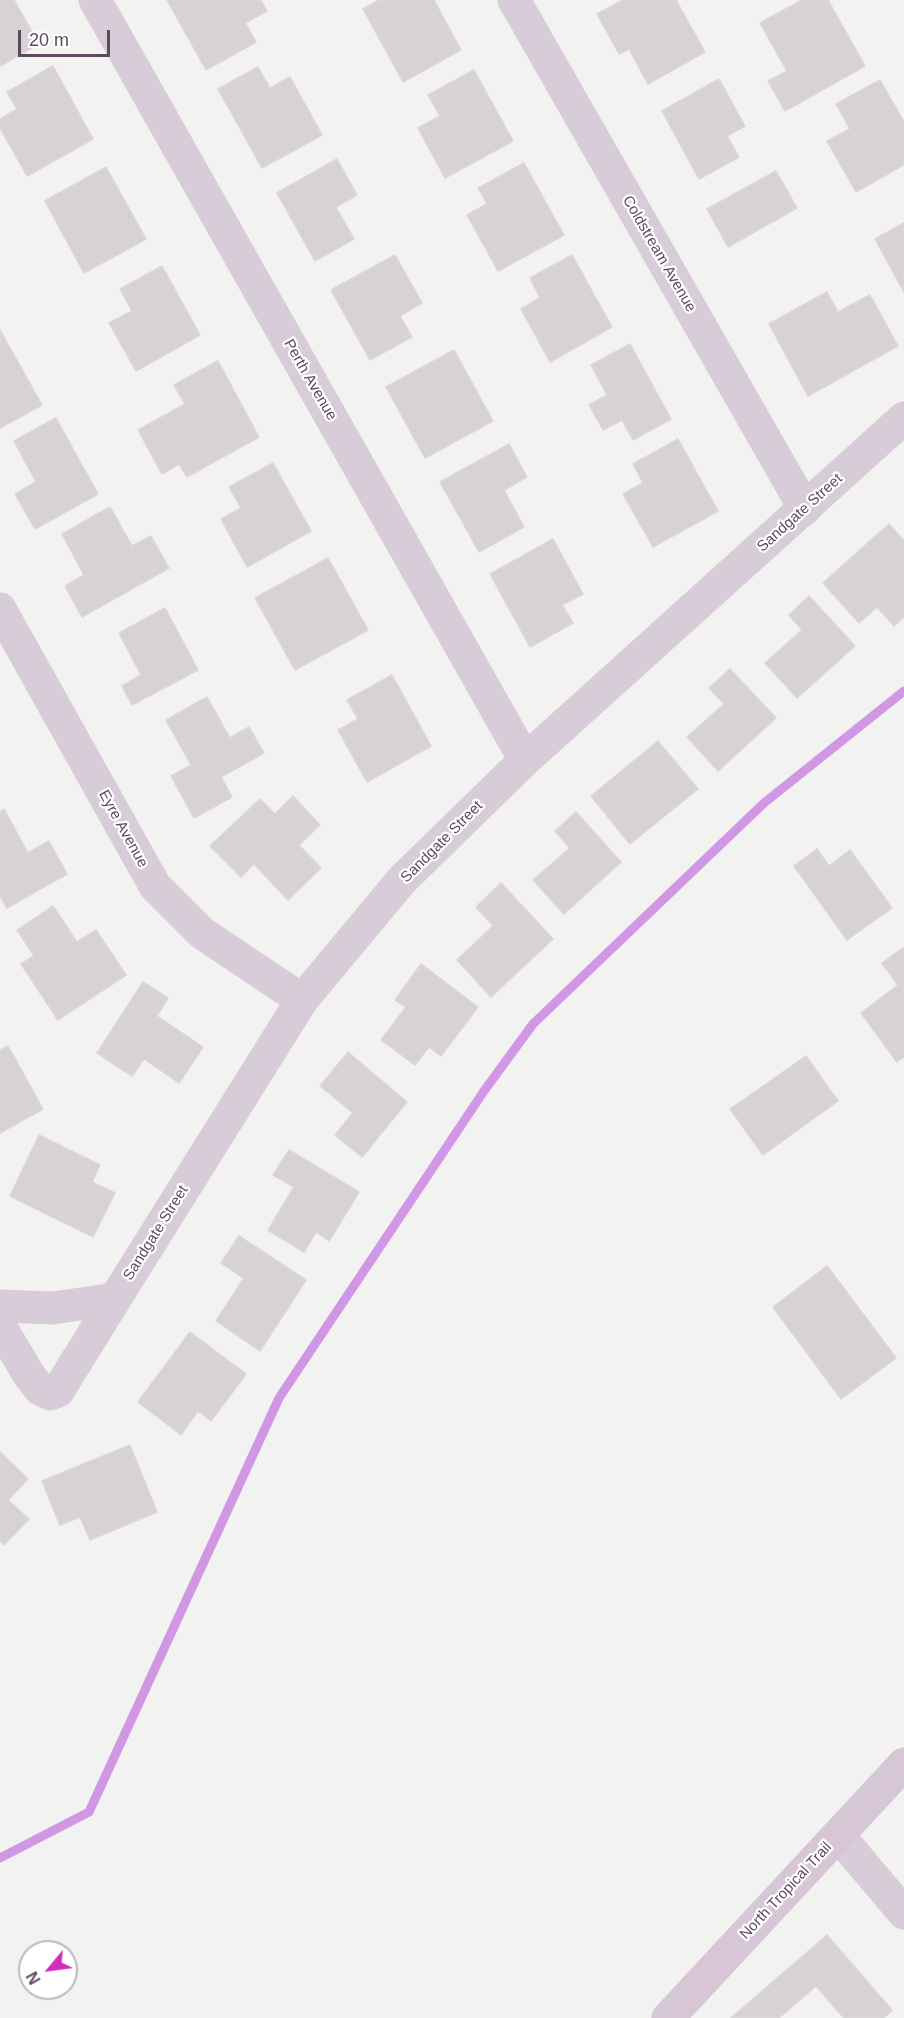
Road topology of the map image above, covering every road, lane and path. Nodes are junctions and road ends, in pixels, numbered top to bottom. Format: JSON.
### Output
{"nodes":[{"id":1,"x":95,"y":0,"type":"edge"},
{"id":2,"x":514,"y":0,"type":"edge"},
{"id":3,"x":904,"y":418,"type":"edge"},
{"id":4,"x":804,"y":509,"type":"junction"},
{"id":5,"x":0,"y":609,"type":"edge"},
{"id":6,"x":525,"y":760,"type":"junction"},
{"id":7,"x":302,"y":1000,"type":"junction"},
{"id":8,"x":115,"y":1299,"type":"junction"},
{"id":9,"x":0,"y":1306,"type":"edge"},
{"id":10,"x":0,"y":1326,"type":"edge"},
{"id":11,"x":904,"y":1764,"type":"edge"},
{"id":12,"x":838,"y":1835,"type":"junction"},
{"id":13,"x":904,"y":1913,"type":"edge"},
{"id":14,"x":668,"y":2018,"type":"edge"}],
"edges":[{"from":1,"to":6,"type":"street","name":"Perth Avenue"},
{"from":2,"to":4,"type":"street","name":"Coldstream Avenue"},
{"from":3,"to":4,"type":"street","name":"Sandgate Street"},
{"from":4,"to":6,"type":"street","name":"Sandgate Street"},
{"from":5,"to":7,"type":"street","name":"Eyre Avenue"},
{"from":6,"to":7,"type":"street","name":"Sandgate Street"},
{"from":7,"to":8,"type":"street","name":"Sandgate Street"},
{"from":8,"to":9,"type":"street"},
{"from":8,"to":10,"type":"street","name":"Sandgate Street"},
{"from":11,"to":12,"type":"street","name":"North Tropical Trail"},
{"from":12,"to":13,"type":"street"},
{"from":12,"to":14,"type":"street","name":"North Tropical Trail"}]}
